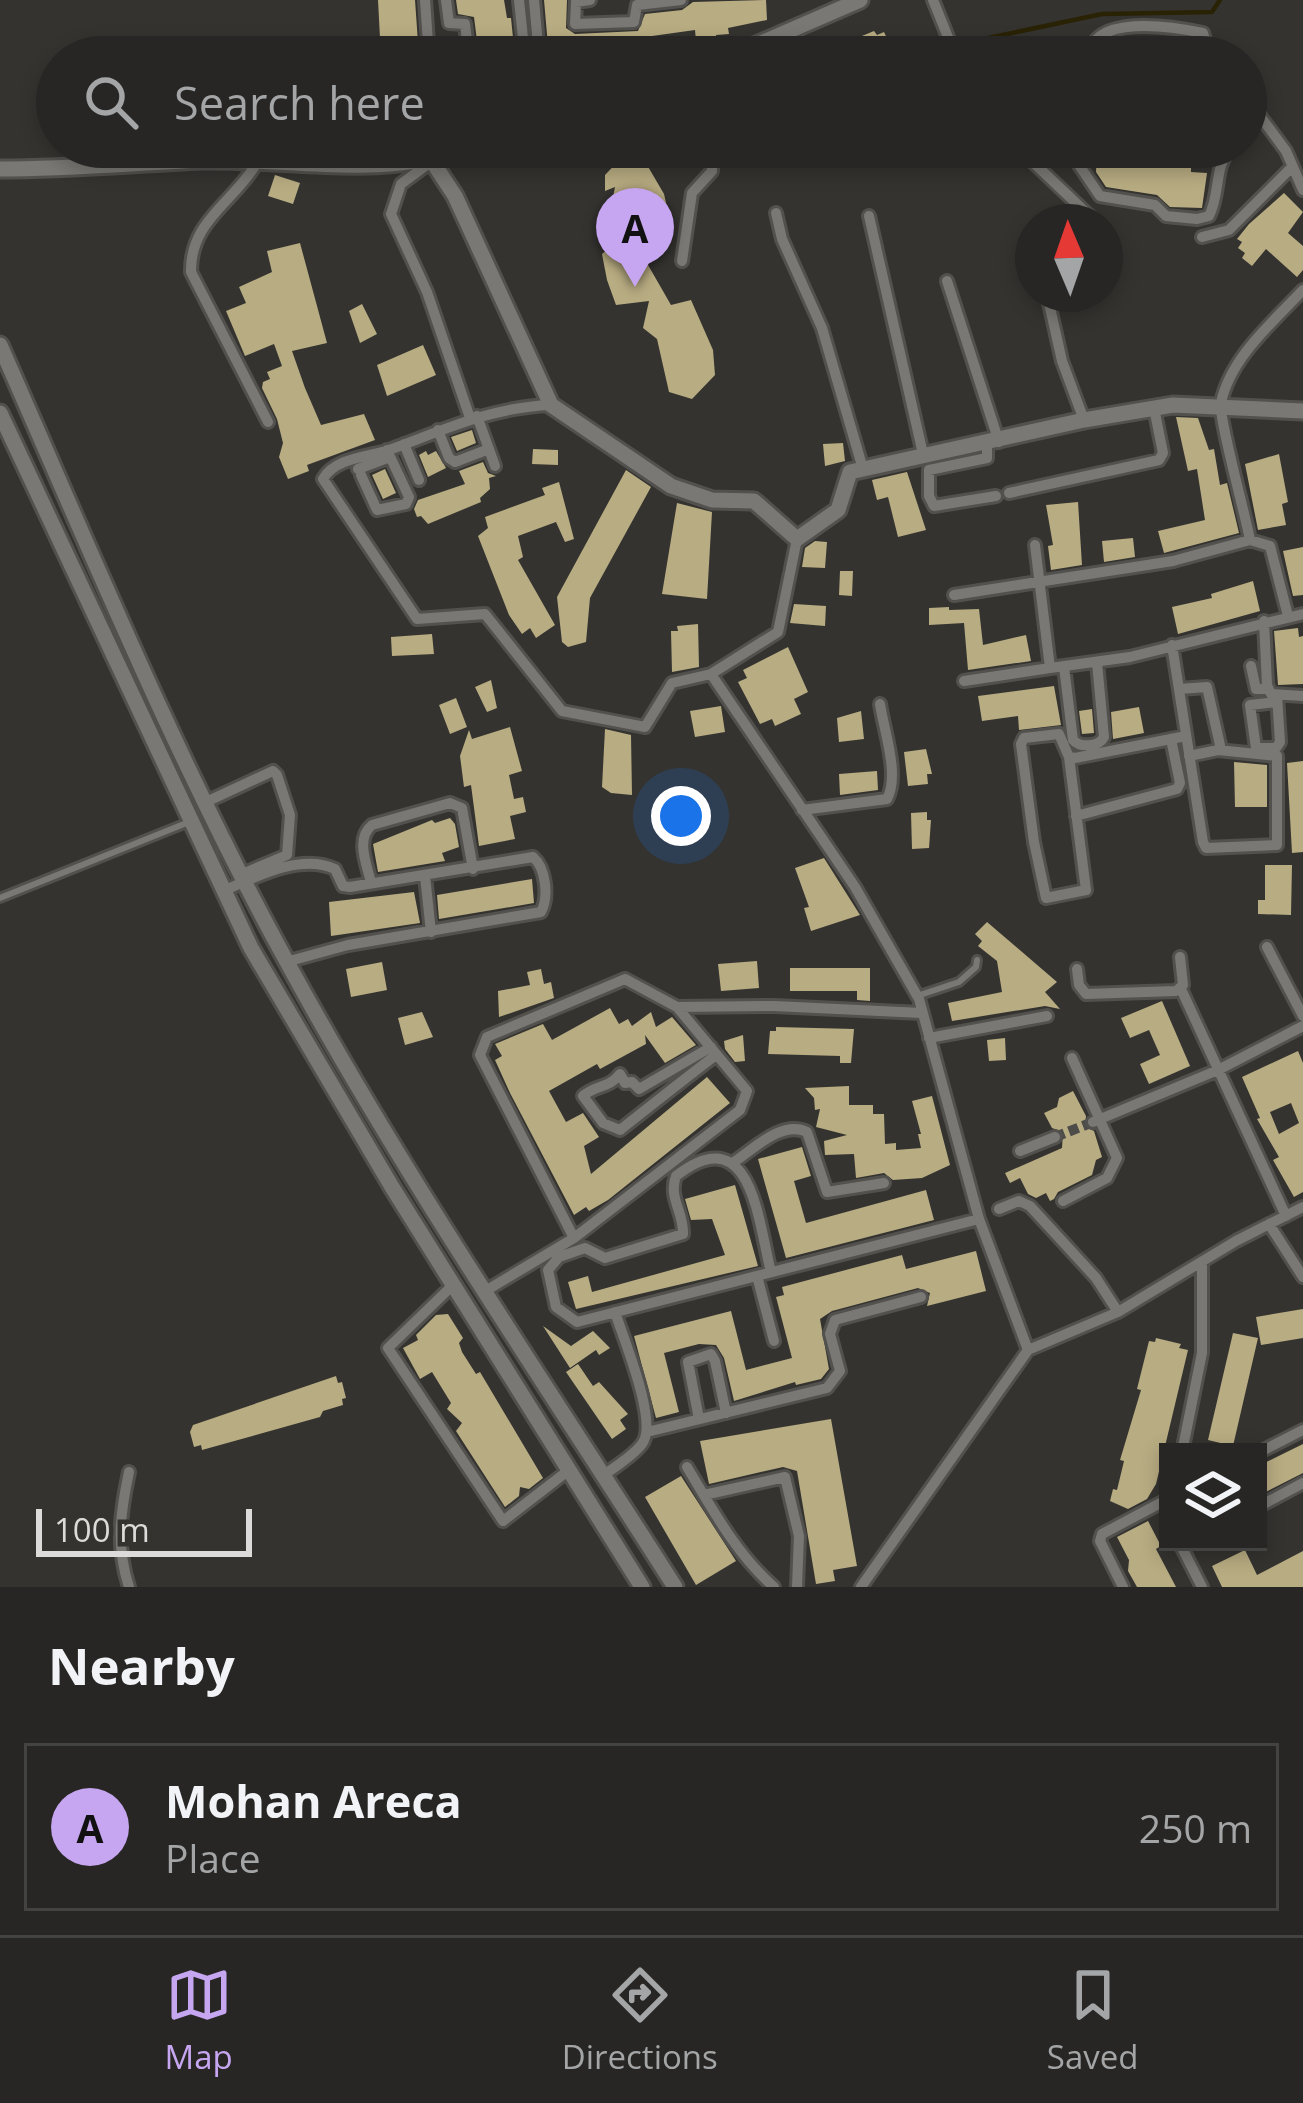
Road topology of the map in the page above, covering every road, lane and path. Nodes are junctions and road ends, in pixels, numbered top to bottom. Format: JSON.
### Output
{"nodes":[{"id":1,"x":425,"y":0,"type":"edge"},
{"id":2,"x":446,"y":0,"type":"edge"},
{"id":3,"x":519,"y":0,"type":"edge"},
{"id":4,"x":534,"y":0,"type":"edge"},
{"id":5,"x":590,"y":0,"type":"edge"},
{"id":6,"x":681,"y":0,"type":"edge"},
{"id":7,"x":860,"y":0,"type":"edge"},
{"id":8,"x":933,"y":0,"type":"edge"},
{"id":9,"x":647,"y":2,"type":"edge"},
{"id":10,"x":428,"y":36,"type":"edge"},
{"id":11,"x":468,"y":36,"type":"edge"},
{"id":12,"x":523,"y":36,"type":"edge"},
{"id":13,"x":537,"y":36,"type":"edge"},
{"id":14,"x":777,"y":36,"type":"edge"},
{"id":15,"x":948,"y":36,"type":"edge"},
{"id":16,"x":1095,"y":36,"type":"edge"},
{"id":17,"x":1204,"y":36,"type":"edge"},
{"id":18,"x":1267,"y":125,"type":"edge"},
{"id":19,"x":1292,"y":167,"type":"junction"},
{"id":20,"x":36,"y":168,"type":"edge"},
{"id":21,"x":254,"y":168,"type":"edge"},
{"id":22,"x":423,"y":168,"type":"edge"},
{"id":23,"x":436,"y":168,"type":"edge"},
{"id":24,"x":712,"y":168,"type":"edge"},
{"id":25,"x":1039,"y":168,"type":"edge"},
{"id":26,"x":1075,"y":168,"type":"edge"},
{"id":27,"x":1081,"y":168,"type":"edge"},
{"id":28,"x":1224,"y":168,"type":"edge"},
{"id":29,"x":0,"y":169,"type":"edge"},
{"id":30,"x":1055,"y":183,"type":"junction"},
{"id":31,"x":1303,"y":190,"type":"edge"},
{"id":32,"x":1077,"y":204,"type":"edge"},
{"id":33,"x":776,"y":212,"type":"dead end"},
{"id":34,"x":869,"y":216,"type":"dead end"},
{"id":35,"x":1202,"y":237,"type":"dead end"},
{"id":36,"x":682,"y":261,"type":"dead end"},
{"id":37,"x":947,"y":281,"type":"dead end"},
{"id":38,"x":1303,"y":290,"type":"edge"},
{"id":39,"x":1051,"y":312,"type":"edge"},
{"id":40,"x":0,"y":345,"type":"edge"},
{"id":41,"x":551,"y":405,"type":"junction"},
{"id":42,"x":1219,"y":406,"type":"junction"},
{"id":43,"x":1154,"y":408,"type":"junction"},
{"id":44,"x":1303,"y":411,"type":"edge"},
{"id":45,"x":0,"y":413,"type":"edge"},
{"id":46,"x":473,"y":417,"type":"junction"},
{"id":47,"x":1084,"y":420,"type":"junction"},
{"id":48,"x":268,"y":422,"type":"dead end"},
{"id":49,"x":438,"y":430,"type":"junction"},
{"id":50,"x":993,"y":443,"type":"junction"},
{"id":51,"x":404,"y":444,"type":"junction"},
{"id":52,"x":489,"y":449,"type":"junction"},
{"id":53,"x":389,"y":454,"type":"junction"},
{"id":54,"x":923,"y":454,"type":"junction"},
{"id":55,"x":495,"y":466,"type":"dead end"},
{"id":56,"x":863,"y":469,"type":"junction"},
{"id":57,"x":418,"y":480,"type":"dead end"},
{"id":58,"x":61,"y":484,"type":"junction"},
{"id":59,"x":36,"y":495,"type":"junction"},
{"id":60,"x":797,"y":539,"type":"junction"},
{"id":61,"x":1250,"y":540,"type":"junction"},
{"id":62,"x":1035,"y":544,"type":"dead end"},
{"id":63,"x":1041,"y":583,"type":"junction"},
{"id":64,"x":954,"y":595,"type":"dead end"},
{"id":65,"x":1303,"y":614,"type":"edge"},
{"id":66,"x":1288,"y":616,"type":"junction"},
{"id":67,"x":1264,"y":621,"type":"junction"},
{"id":68,"x":1172,"y":645,"type":"junction"},
{"id":69,"x":1097,"y":663,"type":"junction"},
{"id":70,"x":1251,"y":666,"type":"dead end"},
{"id":71,"x":1057,"y":668,"type":"junction"},
{"id":72,"x":710,"y":674,"type":"junction"},
{"id":73,"x":964,"y":681,"type":"dead end"},
{"id":74,"x":1179,"y":689,"type":"junction"},
{"id":75,"x":1274,"y":696,"type":"junction"},
{"id":76,"x":1303,"y":696,"type":"edge"},
{"id":77,"x":880,"y":704,"type":"dead end"},
{"id":78,"x":1186,"y":736,"type":"junction"},
{"id":79,"x":1171,"y":739,"type":"junction"},
{"id":80,"x":1218,"y":750,"type":"junction"},
{"id":81,"x":1189,"y":756,"type":"junction"},
{"id":82,"x":1069,"y":757,"type":"junction"},
{"id":83,"x":204,"y":796,"type":"junction"},
{"id":84,"x":179,"y":800,"type":"junction"},
{"id":85,"x":802,"y":811,"type":"junction"},
{"id":86,"x":1076,"y":815,"type":"junction"},
{"id":87,"x":189,"y":822,"type":"junction"},
{"id":88,"x":473,"y":869,"type":"junction"},
{"id":89,"x":424,"y":876,"type":"junction"},
{"id":90,"x":244,"y":878,"type":"junction"},
{"id":91,"x":371,"y":883,"type":"junction"},
{"id":92,"x":223,"y":891,"type":"junction"},
{"id":93,"x":0,"y":898,"type":"edge"},
{"id":94,"x":431,"y":932,"type":"junction"},
{"id":95,"x":1267,"y":947,"type":"dead end"},
{"id":96,"x":1180,"y":957,"type":"dead end"},
{"id":97,"x":976,"y":960,"type":"dead end"},
{"id":98,"x":286,"y":962,"type":"junction"},
{"id":99,"x":1077,"y":969,"type":"dead end"},
{"id":100,"x":1181,"y":989,"type":"junction"},
{"id":101,"x":916,"y":996,"type":"junction"},
{"id":102,"x":677,"y":1007,"type":"junction"},
{"id":103,"x":922,"y":1013,"type":"junction"},
{"id":104,"x":1047,"y":1016,"type":"dead end"},
{"id":105,"x":1303,"y":1016,"type":"edge"},
{"id":106,"x":1303,"y":1026,"type":"edge"},
{"id":107,"x":929,"y":1038,"type":"junction"},
{"id":108,"x":713,"y":1051,"type":"junction"},
{"id":109,"x":1072,"y":1058,"type":"dead end"},
{"id":110,"x":344,"y":1060,"type":"junction"},
{"id":111,"x":1218,"y":1070,"type":"junction"},
{"id":112,"x":322,"y":1072,"type":"junction"},
{"id":113,"x":1096,"y":1120,"type":"junction"},
{"id":114,"x":1054,"y":1137,"type":"tunnel mouth"},
{"id":115,"x":1020,"y":1151,"type":"dead end"},
{"id":116,"x":734,"y":1162,"type":"junction"},
{"id":117,"x":884,"y":1183,"type":"dead end"},
{"id":118,"x":1063,"y":1201,"type":"dead end"},
{"id":119,"x":1303,"y":1207,"type":"edge"},
{"id":120,"x":999,"y":1209,"type":"dead end"},
{"id":121,"x":1286,"y":1216,"type":"junction"},
{"id":122,"x":979,"y":1219,"type":"junction"},
{"id":123,"x":1269,"y":1224,"type":"junction"},
{"id":124,"x":574,"y":1238,"type":"junction"},
{"id":125,"x":1202,"y":1262,"type":"junction"},
{"id":126,"x":475,"y":1272,"type":"junction"},
{"id":127,"x":771,"y":1272,"type":"junction"},
{"id":128,"x":757,"y":1276,"type":"junction"},
{"id":129,"x":1303,"y":1277,"type":"edge"},
{"id":130,"x":453,"y":1285,"type":"junction"},
{"id":131,"x":487,"y":1290,"type":"junction"},
{"id":132,"x":921,"y":1297,"type":"dead end"},
{"id":133,"x":615,"y":1312,"type":"junction"},
{"id":134,"x":1118,"y":1312,"type":"junction"},
{"id":135,"x":774,"y":1341,"type":"dead end"},
{"id":136,"x":1028,"y":1350,"type":"junction"},
{"id":137,"x":726,"y":1413,"type":"junction"},
{"id":138,"x":699,"y":1419,"type":"junction"},
{"id":139,"x":1303,"y":1430,"type":"edge"},
{"id":140,"x":646,"y":1432,"type":"junction"},
{"id":141,"x":1184,"y":1443,"type":"edge"},
{"id":142,"x":1267,"y":1448,"type":"edge"},
{"id":143,"x":593,"y":1457,"type":"junction"},
{"id":144,"x":687,"y":1467,"type":"dead end"},
{"id":145,"x":569,"y":1470,"type":"junction"},
{"id":146,"x":129,"y":1472,"type":"dead end"},
{"id":147,"x":604,"y":1475,"type":"junction"},
{"id":148,"x":1303,"y":1483,"type":"edge"},
{"id":149,"x":704,"y":1495,"type":"junction"},
{"id":150,"x":1267,"y":1502,"type":"edge"},
{"id":151,"x":1159,"y":1504,"type":"edge"},
{"id":152,"x":1183,"y":1551,"type":"edge"},
{"id":153,"x":129,"y":1587,"type":"edge"},
{"id":154,"x":642,"y":1587,"type":"edge"},
{"id":155,"x":675,"y":1587,"type":"edge"},
{"id":156,"x":774,"y":1587,"type":"edge"},
{"id":157,"x":797,"y":1587,"type":"edge"},
{"id":158,"x":860,"y":1587,"type":"edge"},
{"id":159,"x":1123,"y":1587,"type":"edge"},
{"id":160,"x":1202,"y":1587,"type":"edge"}],
"edges":[{"from":1,"to":10,"type":"street"},
{"from":2,"to":11,"type":"street"},
{"from":3,"to":12,"type":"street"},
{"from":4,"to":13,"type":"street"},
{"from":5,"to":9,"type":"street"},
{"from":6,"to":9,"type":"street"},
{"from":7,"to":14,"type":"street"},
{"from":8,"to":15,"type":"street"},
{"from":16,"to":17,"type":"street"},
{"from":18,"to":19,"type":"street"},
{"from":19,"to":31,"type":"street"},
{"from":19,"to":35,"type":"street"},
{"from":20,"to":29,"type":"street"},
{"from":21,"to":48,"type":"street"},
{"from":22,"to":46,"type":"street"},
{"from":23,"to":41,"type":"street"},
{"from":24,"to":36,"type":"street"},
{"from":25,"to":30,"type":"street"},
{"from":26,"to":30,"type":"street"},
{"from":27,"to":28,"type":"street"},
{"from":30,"to":32,"type":"street"},
{"from":33,"to":56,"type":"street"},
{"from":34,"to":54,"type":"street"},
{"from":37,"to":50,"type":"street"},
{"from":38,"to":42,"type":"street"},
{"from":39,"to":47,"type":"street"},
{"from":40,"to":58,"type":"street"},
{"from":41,"to":46,"type":"street"},
{"from":41,"to":60,"type":"street"},
{"from":42,"to":43,"type":"street"},
{"from":42,"to":44,"type":"street"},
{"from":42,"to":61,"type":"street"},
{"from":43,"to":47,"type":"street"},
{"from":43,"to":50,"type":"street"},
{"from":45,"to":59,"type":"street"},
{"from":46,"to":49,"type":"street"},
{"from":46,"to":52,"type":"street"},
{"from":47,"to":50,"type":"street"},
{"from":49,"to":51,"type":"street"},
{"from":49,"to":52,"type":"street"},
{"from":50,"to":54,"type":"street"},
{"from":51,"to":53,"type":"street"},
{"from":51,"to":57,"type":"street"},
{"from":52,"to":55,"type":"street"},
{"from":53,"to":53,"type":"street"},
{"from":53,"to":72,"type":"street"},
{"from":54,"to":56,"type":"street"},
{"from":56,"to":60,"type":"street"},
{"from":58,"to":59,"type":"street"},
{"from":58,"to":83,"type":"street"},
{"from":59,"to":84,"type":"street"},
{"from":60,"to":72,"type":"street"},
{"from":61,"to":63,"type":"street"},
{"from":61,"to":66,"type":"street"},
{"from":62,"to":63,"type":"street"},
{"from":63,"to":64,"type":"street"},
{"from":63,"to":71,"type":"street"},
{"from":65,"to":66,"type":"street"},
{"from":66,"to":67,"type":"street"},
{"from":67,"to":68,"type":"street"},
{"from":67,"to":75,"type":"street"},
{"from":68,"to":69,"type":"street"},
{"from":68,"to":74,"type":"street"},
{"from":69,"to":71,"type":"street"},
{"from":69,"to":71,"type":"street"},
{"from":70,"to":75,"type":"street"},
{"from":71,"to":73,"type":"street"},
{"from":72,"to":85,"type":"street"},
{"from":74,"to":78,"type":"street"},
{"from":74,"to":80,"type":"street"},
{"from":75,"to":75,"type":"street"},
{"from":75,"to":76,"type":"street"},
{"from":77,"to":85,"type":"street"},
{"from":78,"to":79,"type":"street"},
{"from":78,"to":81,"type":"street"},
{"from":79,"to":82,"type":"street"},
{"from":79,"to":86,"type":"street"},
{"from":80,"to":81,"type":"street"},
{"from":80,"to":81,"type":"street"},
{"from":82,"to":86,"type":"street"},
{"from":82,"to":86,"type":"street"},
{"from":83,"to":84,"type":"street"},
{"from":83,"to":90,"type":"street"},
{"from":83,"to":90,"type":"street"},
{"from":84,"to":87,"type":"street"},
{"from":85,"to":101,"type":"street"},
{"from":87,"to":92,"type":"street"},
{"from":87,"to":93,"type":"lane"},
{"from":88,"to":89,"type":"street"},
{"from":88,"to":91,"type":"street"},
{"from":88,"to":94,"type":"street"},
{"from":89,"to":91,"type":"street"},
{"from":89,"to":94,"type":"street"},
{"from":90,"to":91,"type":"street"},
{"from":90,"to":92,"type":"street"},
{"from":90,"to":98,"type":"street"},
{"from":92,"to":112,"type":"street"},
{"from":94,"to":98,"type":"street"},
{"from":95,"to":105,"type":"street"},
{"from":96,"to":100,"type":"street"},
{"from":97,"to":101,"type":"lane"},
{"from":98,"to":110,"type":"street"},
{"from":99,"to":100,"type":"street"},
{"from":100,"to":111,"type":"street"},
{"from":101,"to":103,"type":"street"},
{"from":102,"to":103,"type":"street"},
{"from":102,"to":108,"type":"street"},
{"from":102,"to":124,"type":"street"},
{"from":103,"to":107,"type":"street"},
{"from":104,"to":107,"type":"street"},
{"from":106,"to":111,"type":"street"},
{"from":107,"to":122,"type":"street"},
{"from":108,"to":108,"type":"street"},
{"from":108,"to":124,"type":"street"},
{"from":109,"to":113,"type":"street"},
{"from":110,"to":112,"type":"street"},
{"from":110,"to":126,"type":"street"},
{"from":111,"to":113,"type":"street"},
{"from":111,"to":121,"type":"street"},
{"from":112,"to":130,"type":"street"},
{"from":113,"to":118,"type":"street"},
{"from":114,"to":115,"type":"street"},
{"from":116,"to":117,"type":"street"},
{"from":116,"to":127,"type":"street"},
{"from":116,"to":133,"type":"street"},
{"from":119,"to":121,"type":"street"},
{"from":120,"to":134,"type":"street"},
{"from":121,"to":123,"type":"street"},
{"from":122,"to":127,"type":"street"},
{"from":122,"to":136,"type":"street"},
{"from":123,"to":125,"type":"street"},
{"from":123,"to":129,"type":"street"},
{"from":124,"to":131,"type":"street"},
{"from":125,"to":134,"type":"street"},
{"from":125,"to":141,"type":"street"},
{"from":126,"to":130,"type":"street"},
{"from":126,"to":131,"type":"street"},
{"from":127,"to":128,"type":"street"},
{"from":128,"to":133,"type":"street"},
{"from":128,"to":135,"type":"street"},
{"from":130,"to":145,"type":"street"},
{"from":130,"to":145,"type":"street"},
{"from":131,"to":143,"type":"street"},
{"from":132,"to":137,"type":"street"},
{"from":133,"to":140,"type":"street"},
{"from":134,"to":136,"type":"street"},
{"from":136,"to":158,"type":"street"},
{"from":137,"to":138,"type":"street"},
{"from":137,"to":138,"type":"street"},
{"from":138,"to":140,"type":"street"},
{"from":139,"to":142,"type":"street"},
{"from":140,"to":147,"type":"street"},
{"from":143,"to":145,"type":"street"},
{"from":143,"to":147,"type":"street"},
{"from":144,"to":149,"type":"street"},
{"from":145,"to":154,"type":"street"},
{"from":146,"to":153,"type":"street"},
{"from":147,"to":155,"type":"street"},
{"from":148,"to":150,"type":"street"},
{"from":149,"to":156,"type":"street"},
{"from":149,"to":157,"type":"street"},
{"from":151,"to":159,"type":"street"},
{"from":152,"to":160,"type":"street"}]}
